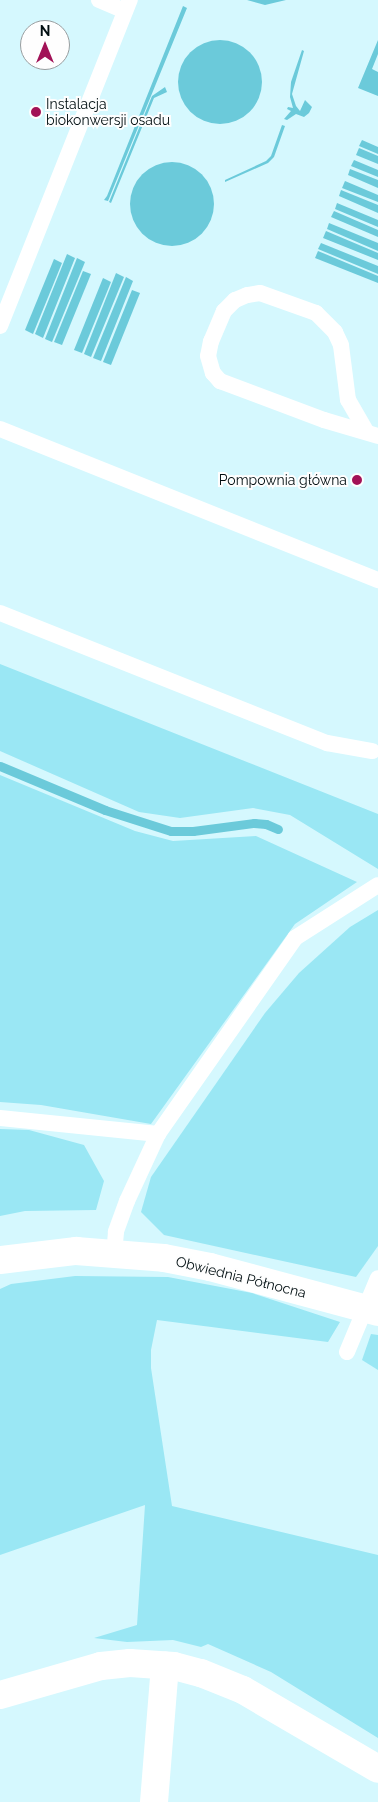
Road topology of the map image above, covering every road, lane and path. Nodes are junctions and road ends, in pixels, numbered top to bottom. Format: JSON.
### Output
{"nodes":[{"id":1,"x":99,"y":0,"type":"edge"},
{"id":2,"x":128,"y":6,"type":"edge"},
{"id":3,"x":0,"y":326,"type":"edge"},
{"id":4,"x":0,"y":429,"type":"edge"},
{"id":5,"x":372,"y":433,"type":"edge"},
{"id":6,"x":378,"y":580,"type":"edge"},
{"id":7,"x":0,"y":613,"type":"edge"},
{"id":8,"x":372,"y":751,"type":"dead end"},
{"id":9,"x":378,"y":885,"type":"edge"},
{"id":10,"x":0,"y":1118,"type":"edge"},
{"id":11,"x":158,"y":1134,"type":"junction"},
{"id":12,"x":114,"y":1253,"type":"junction"},
{"id":13,"x":4,"y":1261,"type":"edge"},
{"id":14,"x":378,"y":1278,"type":"edge"},
{"id":15,"x":371,"y":1311,"type":"edge"},
{"id":16,"x":347,"y":1352,"type":"dead end"},
{"id":17,"x":165,"y":1665,"type":"junction"},
{"id":18,"x":0,"y":1695,"type":"edge"},
{"id":19,"x":378,"y":1769,"type":"edge"},
{"id":20,"x":154,"y":1802,"type":"edge"}],
"edges":[{"from":1,"to":2,"type":"lane"},
{"from":2,"to":3,"type":"lane"},
{"from":4,"to":6,"type":"lane"},
{"from":5,"to":5,"type":"lane"},
{"from":7,"to":8,"type":"lane"},
{"from":9,"to":11,"type":"lane"},
{"from":10,"to":11,"type":"lane"},
{"from":11,"to":12,"type":"lane"},
{"from":12,"to":13,"type":"street","name":"Obwiednia Północna"},
{"from":12,"to":15,"type":"street","name":"Obwiednia Północna"},
{"from":14,"to":15,"type":"lane"},
{"from":15,"to":16,"type":"lane"},
{"from":17,"to":18,"type":"street"},
{"from":17,"to":19,"type":"street"},
{"from":17,"to":20,"type":"street"}]}
